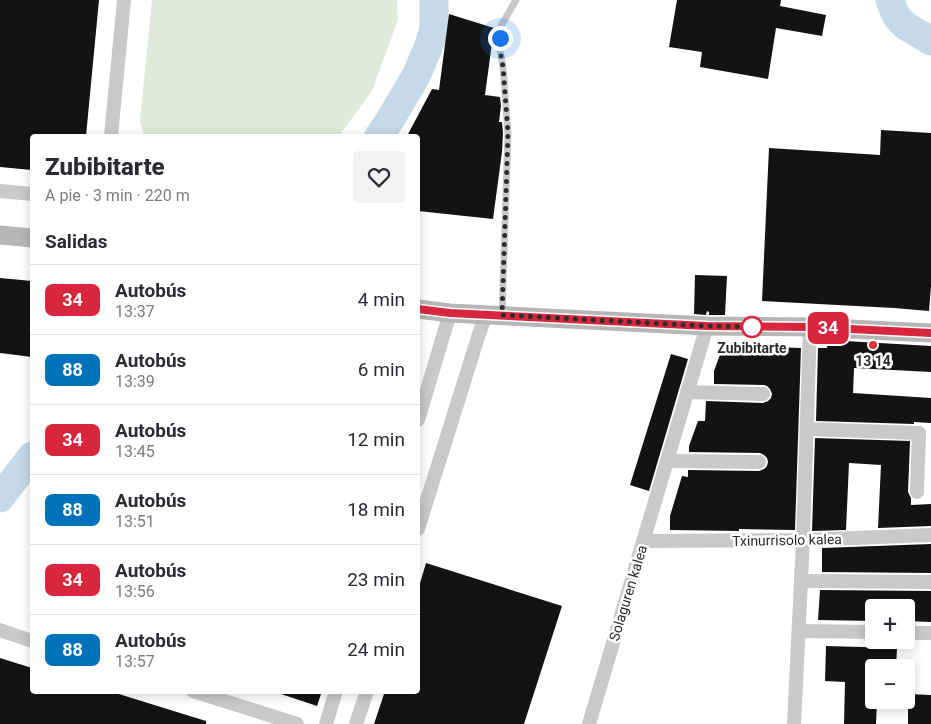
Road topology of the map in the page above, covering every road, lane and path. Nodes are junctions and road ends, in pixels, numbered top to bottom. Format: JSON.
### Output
{"nodes":[{"id":1,"x":124,"y":0,"type":"edge"},
{"id":2,"x":516,"y":0,"type":"edge"},
{"id":3,"x":111,"y":134,"type":"edge"},
{"id":4,"x":0,"y":191,"type":"edge"},
{"id":5,"x":30,"y":194,"type":"edge"},
{"id":6,"x":0,"y":235,"type":"edge"},
{"id":7,"x":30,"y":238,"type":"edge"},
{"id":8,"x":420,"y":309,"type":"edge"},
{"id":9,"x":450,"y":313,"type":"junction"},
{"id":10,"x":494,"y":315,"type":"junction"},
{"id":11,"x":707,"y":326,"type":"junction"},
{"id":12,"x":810,"y":327,"type":"junction"},
{"id":13,"x":931,"y":333,"type":"edge"},
{"id":14,"x":687,"y":392,"type":"junction"},
{"id":15,"x":763,"y":394,"type":"dead end"},
{"id":16,"x":420,"y":413,"type":"edge"},
{"id":17,"x":807,"y":430,"type":"junction"},
{"id":18,"x":667,"y":461,"type":"junction"},
{"id":19,"x":759,"y":462,"type":"dead end"},
{"id":20,"x":917,"y":492,"type":"dead end"},
{"id":21,"x":420,"y":523,"type":"edge"},
{"id":22,"x":931,"y":535,"type":"edge"},
{"id":23,"x":803,"y":540,"type":"junction"},
{"id":24,"x":643,"y":542,"type":"junction"},
{"id":25,"x":801,"y":581,"type":"junction"},
{"id":26,"x":931,"y":582,"type":"edge"},
{"id":27,"x":0,"y":630,"type":"edge"},
{"id":28,"x":799,"y":631,"type":"junction"},
{"id":29,"x":865,"y":632,"type":"edge"},
{"id":30,"x":915,"y":633,"type":"edge"},
{"id":31,"x":931,"y":633,"type":"edge"},
{"id":32,"x":30,"y":640,"type":"edge"},
{"id":33,"x":202,"y":694,"type":"edge"},
{"id":34,"x":335,"y":694,"type":"edge"},
{"id":35,"x":366,"y":694,"type":"edge"},
{"id":36,"x":297,"y":724,"type":"edge"},
{"id":37,"x":326,"y":724,"type":"edge"},
{"id":38,"x":356,"y":724,"type":"edge"},
{"id":39,"x":589,"y":724,"type":"edge"},
{"id":40,"x":794,"y":724,"type":"edge"}],
"edges":[{"from":1,"to":3,"type":"street"},
{"from":2,"to":10,"type":"lane"},
{"from":4,"to":5,"type":"street"},
{"from":6,"to":7,"type":"street"},
{"from":8,"to":9,"type":"street"},
{"from":9,"to":10,"type":"street"},
{"from":9,"to":16,"type":"street"},
{"from":10,"to":11,"type":"street"},
{"from":10,"to":21,"type":"street"},
{"from":11,"to":12,"type":"street"},
{"from":11,"to":14,"type":"street","name":"Solaguren kalea"},
{"from":12,"to":13,"type":"street"},
{"from":12,"to":17,"type":"street"},
{"from":14,"to":15,"type":"street"},
{"from":14,"to":18,"type":"street","name":"Solaguren kalea"},
{"from":17,"to":20,"type":"street"},
{"from":17,"to":23,"type":"street"},
{"from":18,"to":19,"type":"street"},
{"from":18,"to":24,"type":"street","name":"Solaguren kalea"},
{"from":22,"to":23,"type":"street","name":"Txinurrisolo kalea"},
{"from":23,"to":24,"type":"street","name":"Txinurrisolo kalea"},
{"from":23,"to":25,"type":"street"},
{"from":24,"to":39,"type":"street","name":"Solaguren kalea"},
{"from":25,"to":26,"type":"street"},
{"from":25,"to":28,"type":"street"},
{"from":27,"to":32,"type":"street"},
{"from":28,"to":29,"type":"street"},
{"from":28,"to":40,"type":"street"},
{"from":30,"to":31,"type":"street"},
{"from":33,"to":36,"type":"street"},
{"from":34,"to":37,"type":"street"},
{"from":35,"to":38,"type":"street"}]}
